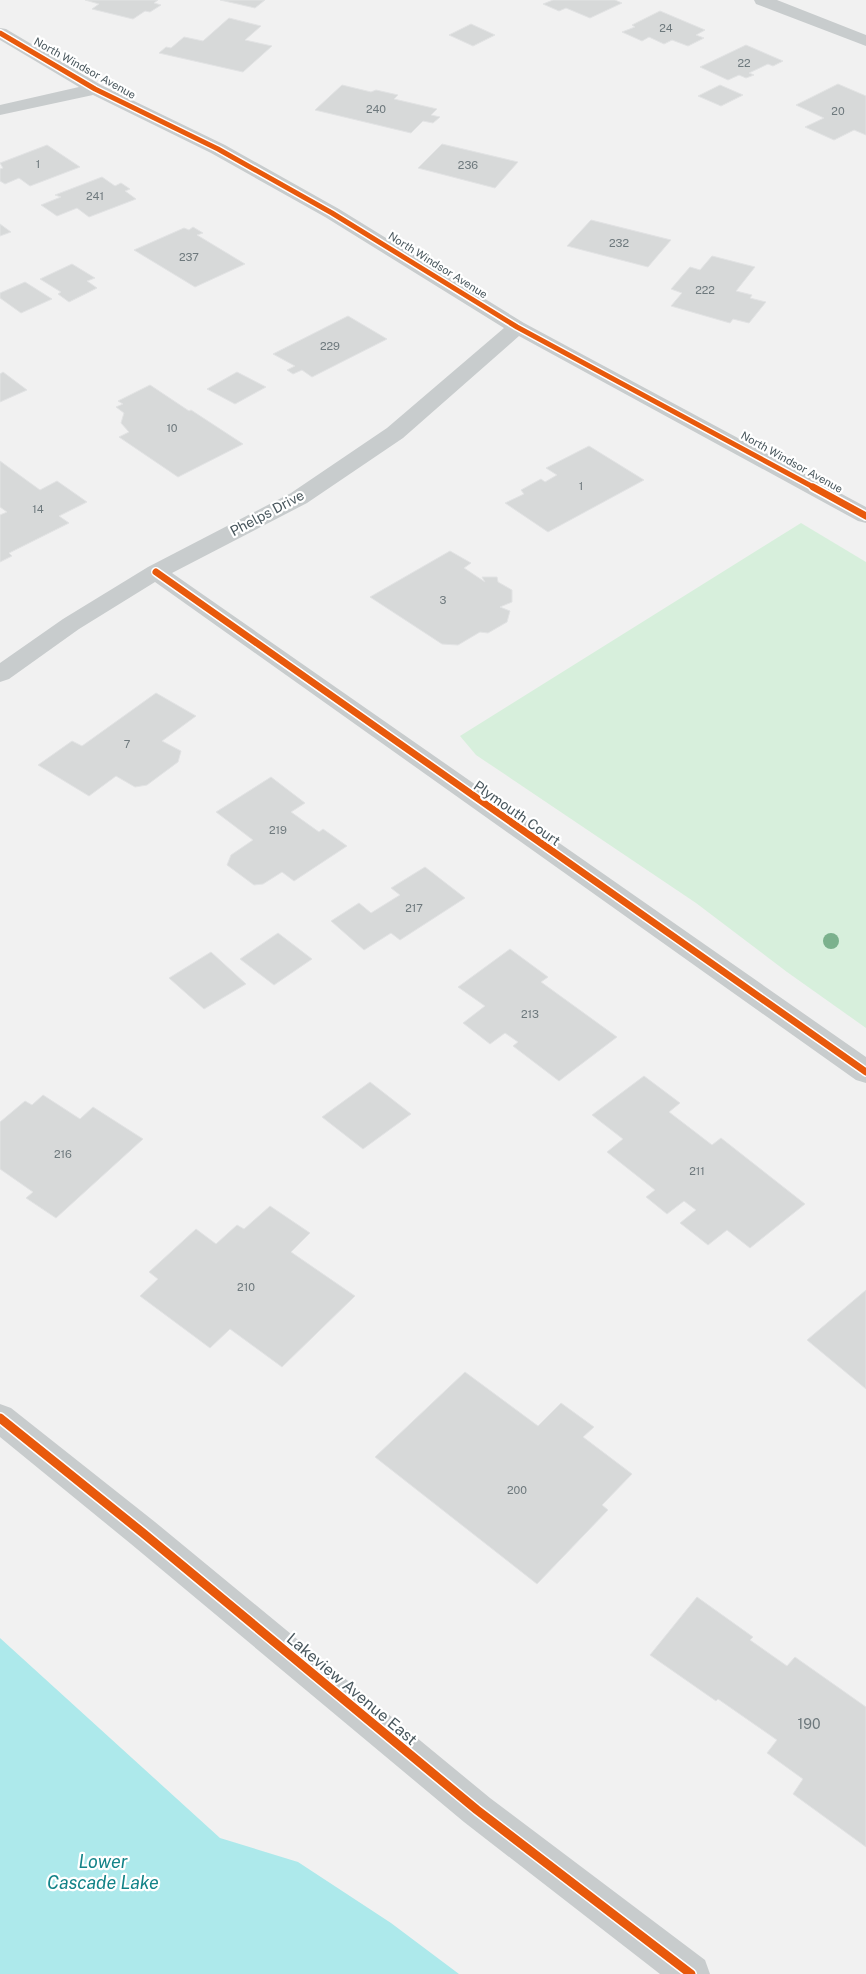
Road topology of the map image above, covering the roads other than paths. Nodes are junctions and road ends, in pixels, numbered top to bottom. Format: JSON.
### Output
{"nodes":[{"id":1,"x":762,"y":0,"type":"edge"},
{"id":2,"x":0,"y":33,"type":"edge"},
{"id":3,"x":866,"y":41,"type":"edge"},
{"id":4,"x":95,"y":89,"type":"junction"},
{"id":5,"x":0,"y":110,"type":"edge"},
{"id":6,"x":517,"y":327,"type":"junction"},
{"id":7,"x":866,"y":516,"type":"edge"},
{"id":8,"x":156,"y":572,"type":"junction"},
{"id":9,"x":0,"y":674,"type":"edge"},
{"id":10,"x":866,"y":1072,"type":"edge"},
{"id":11,"x":0,"y":1418,"type":"edge"},
{"id":12,"x":691,"y":1974,"type":"edge"}],
"edges":[{"from":1,"to":3,"type":"street"},
{"from":2,"to":4,"type":"street","name":"North Windsor Avenue"},
{"from":4,"to":5,"type":"street"},
{"from":4,"to":6,"type":"street","name":"North Windsor Avenue"},
{"from":6,"to":7,"type":"street","name":"North Windsor Avenue"},
{"from":6,"to":8,"type":"street","name":"Phelps Drive"},
{"from":8,"to":9,"type":"street","name":"Phelps Drive"},
{"from":8,"to":10,"type":"street","name":"Plymouth Court"},
{"from":11,"to":12,"type":"street","name":"Lakeview Avenue East"}]}
